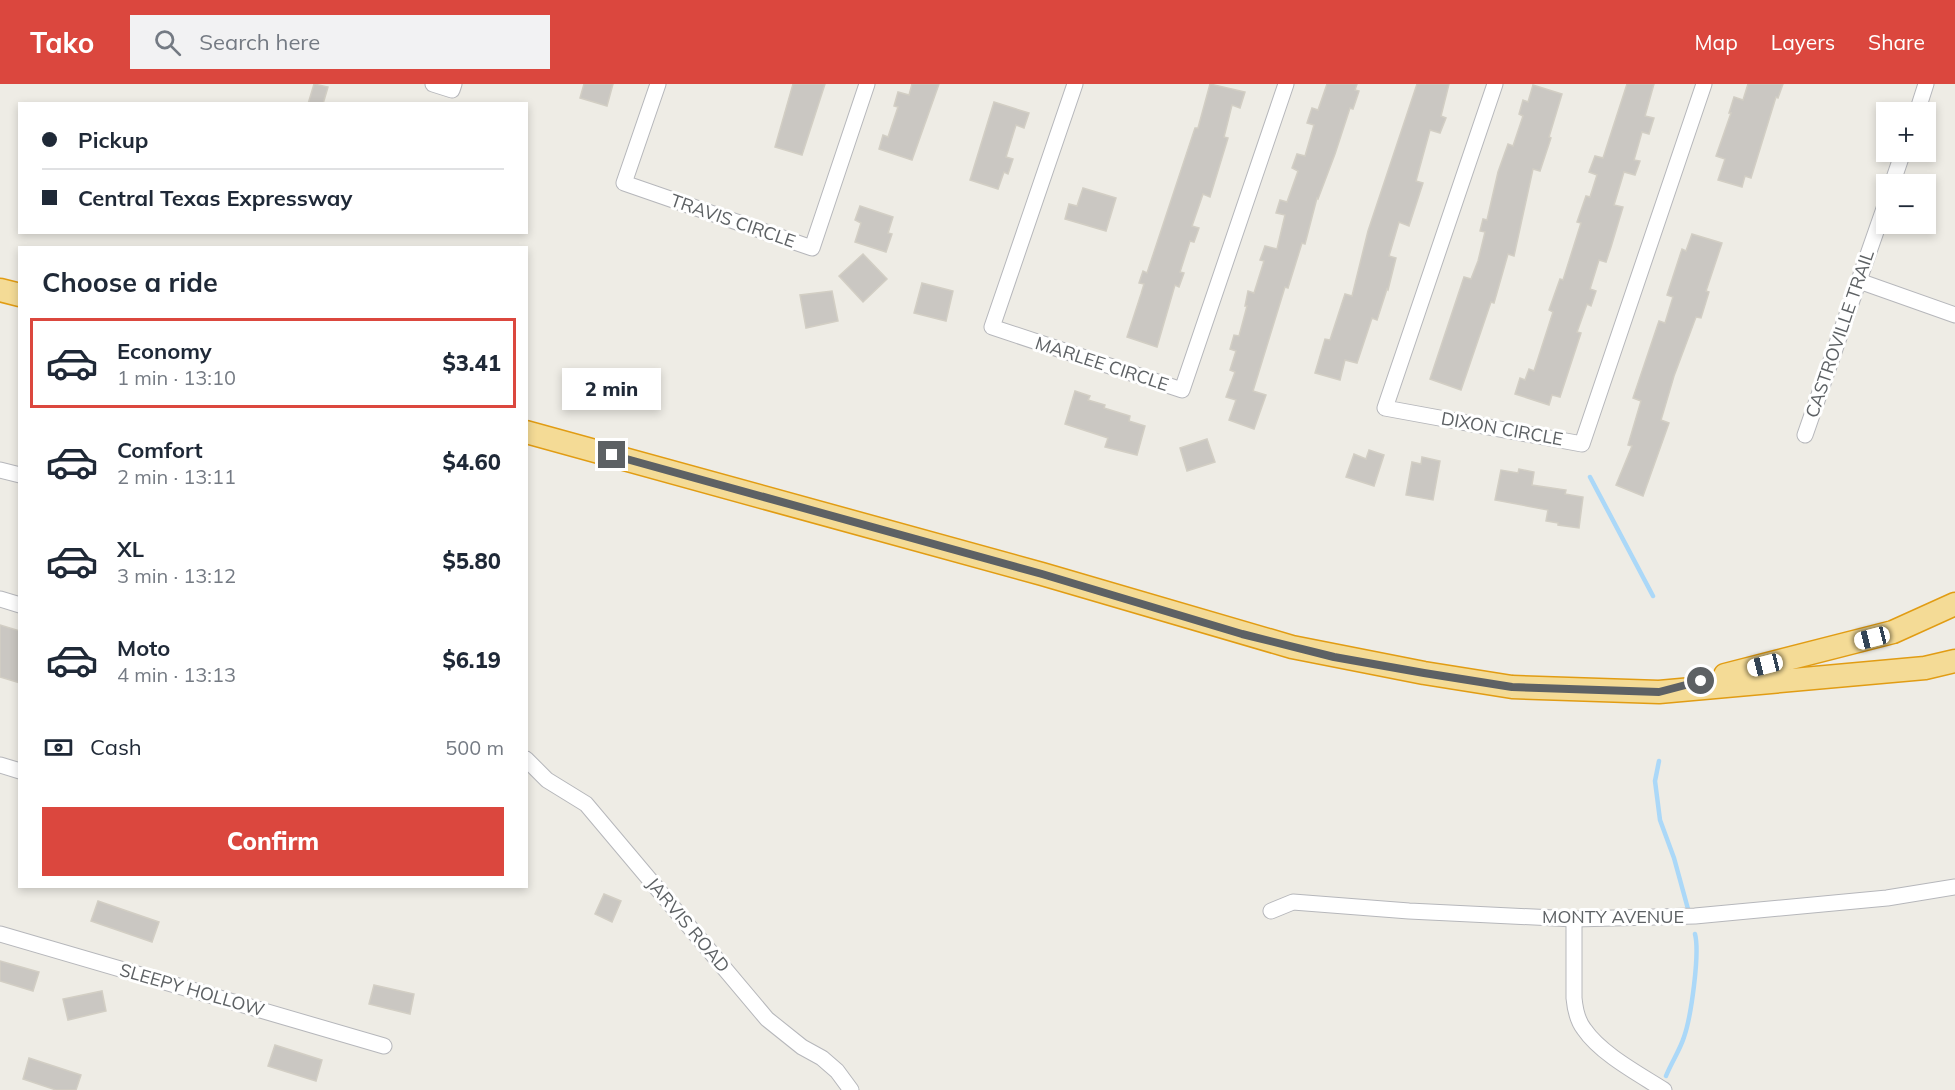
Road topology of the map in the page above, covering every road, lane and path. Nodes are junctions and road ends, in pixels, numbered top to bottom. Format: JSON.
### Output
{"nodes":[{"id":1,"x":433,"y":84,"type":"edge"},
{"id":2,"x":454,"y":84,"type":"edge"},
{"id":3,"x":658,"y":84,"type":"edge"},
{"id":4,"x":867,"y":84,"type":"edge"},
{"id":5,"x":1075,"y":84,"type":"edge"},
{"id":6,"x":1286,"y":84,"type":"edge"},
{"id":7,"x":1495,"y":84,"type":"edge"},
{"id":8,"x":1704,"y":84,"type":"edge"},
{"id":9,"x":1926,"y":84,"type":"edge"},
{"id":10,"x":1920,"y":102,"type":"edge"},
{"id":11,"x":1876,"y":232,"type":"edge"},
{"id":12,"x":1859,"y":281,"type":"junction"},
{"id":13,"x":0,"y":290,"type":"edge"},
{"id":14,"x":18,"y":294,"type":"edge"},
{"id":15,"x":1955,"y":315,"type":"edge"},
{"id":16,"x":528,"y":433,"type":"edge"},
{"id":17,"x":1804,"y":435,"type":"dead end"},
{"id":18,"x":0,"y":470,"type":"edge"},
{"id":19,"x":18,"y":474,"type":"edge"},
{"id":20,"x":0,"y":599,"type":"edge"},
{"id":21,"x":18,"y":604,"type":"edge"},
{"id":22,"x":1955,"y":604,"type":"edge"},
{"id":23,"x":1955,"y":663,"type":"edge"},
{"id":24,"x":1659,"y":692,"type":"junction"},
{"id":25,"x":528,"y":761,"type":"edge"},
{"id":26,"x":0,"y":765,"type":"edge"},
{"id":27,"x":18,"y":770,"type":"edge"},
{"id":28,"x":1955,"y":888,"type":"edge"},
{"id":29,"x":1271,"y":911,"type":"dead end"},
{"id":30,"x":1574,"y":919,"type":"junction"},
{"id":31,"x":0,"y":934,"type":"edge"},
{"id":32,"x":384,"y":1046,"type":"dead end"},
{"id":33,"x":851,"y":1090,"type":"edge"},
{"id":34,"x":1664,"y":1090,"type":"edge"}],
"edges":[{"from":1,"to":2,"type":"street"},
{"from":3,"to":4,"type":"street","name":"TRAVIS CIRCLE"},
{"from":5,"to":6,"type":"street","name":"MARLEE CIRCLE"},
{"from":7,"to":8,"type":"street","name":"DIXON CIRCLE"},
{"from":9,"to":10,"type":"street"},
{"from":11,"to":12,"type":"street","name":"CASTROVILLE TRAIL"},
{"from":12,"to":15,"type":"street"},
{"from":12,"to":17,"type":"street","name":"CASTROVILLE TRAIL"},
{"from":13,"to":14,"type":"highway"},
{"from":16,"to":24,"type":"highway"},
{"from":18,"to":19,"type":"street"},
{"from":20,"to":21,"type":"street"},
{"from":22,"to":24,"type":"highway"},
{"from":23,"to":24,"type":"highway"},
{"from":25,"to":33,"type":"street","name":"JARVIS ROAD"},
{"from":26,"to":27,"type":"street"},
{"from":28,"to":30,"type":"street","name":"MONTY AVENUE"},
{"from":29,"to":30,"type":"street","name":"MONTY AVENUE"},
{"from":30,"to":34,"type":"street"},
{"from":31,"to":32,"type":"street","name":"SLEEPY HOLLOW"}]}
